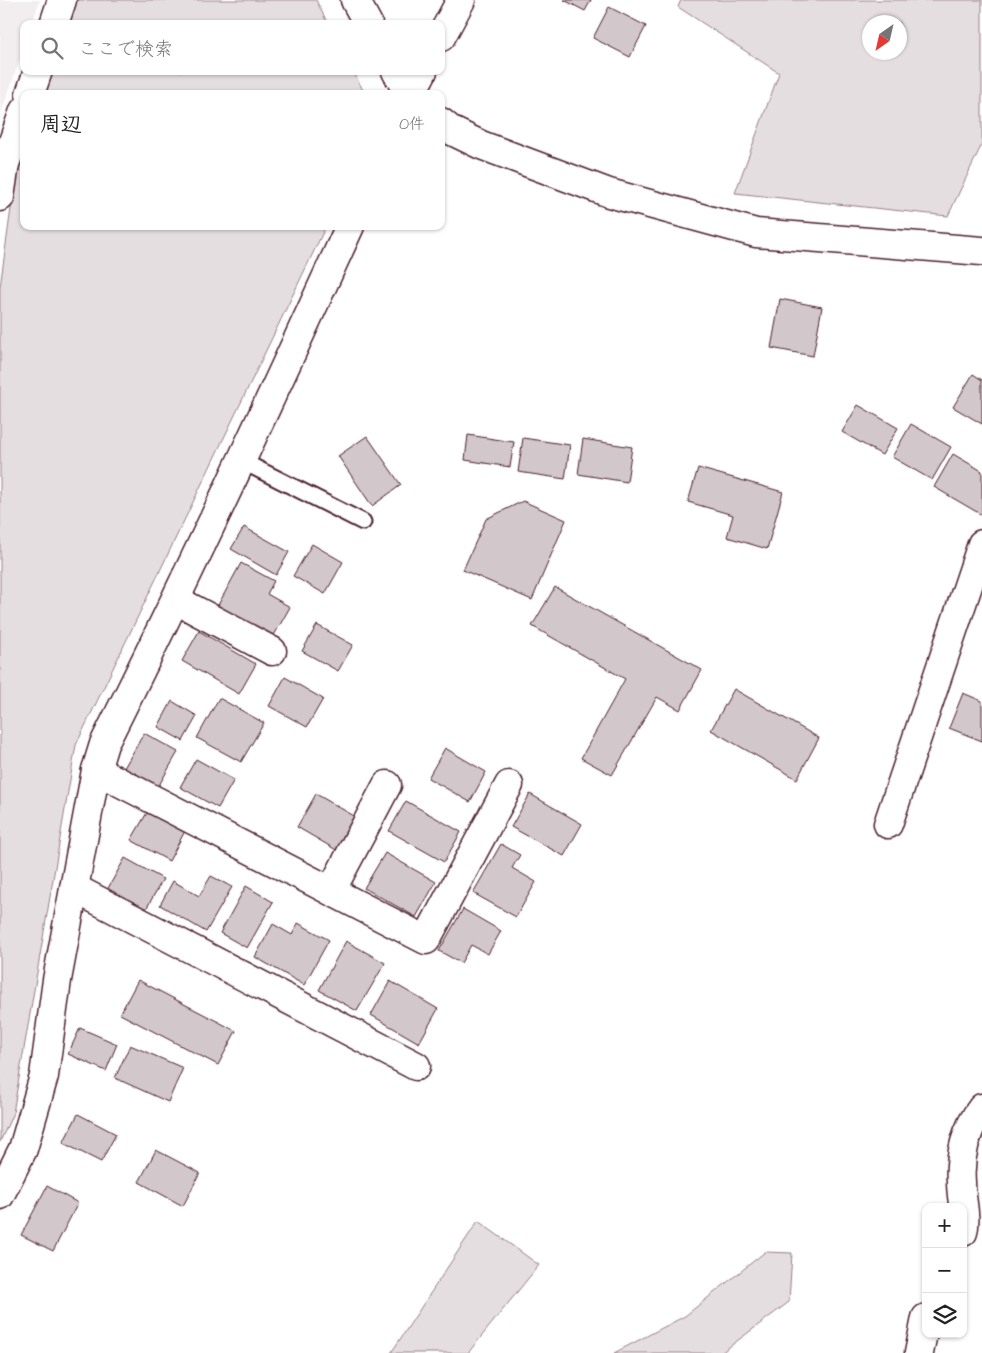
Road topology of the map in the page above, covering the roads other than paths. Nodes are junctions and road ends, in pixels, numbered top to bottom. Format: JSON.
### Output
{"nodes":[{"id":1,"x":62,"y":0,"type":"edge"},
{"id":2,"x":355,"y":0,"type":"edge"},
{"id":3,"x":461,"y":0,"type":"edge"},
{"id":4,"x":55,"y":20,"type":"edge"},
{"id":5,"x":366,"y":20,"type":"edge"},
{"id":6,"x":445,"y":30,"type":"edge"},
{"id":7,"x":37,"y":75,"type":"edge"},
{"id":8,"x":398,"y":75,"type":"edge"},
{"id":9,"x":421,"y":75,"type":"edge"},
{"id":10,"x":31,"y":90,"type":"edge"},
{"id":11,"x":408,"y":90,"type":"edge"},
{"id":12,"x":412,"y":90,"type":"edge"},
{"id":13,"x":20,"y":122,"type":"edge"},
{"id":14,"x":445,"y":125,"type":"edge"},
{"id":15,"x":0,"y":197,"type":"edge"},
{"id":16,"x":348,"y":230,"type":"edge"},
{"id":17,"x":982,"y":251,"type":"edge"},
{"id":18,"x":242,"y":461,"type":"junction"},
{"id":19,"x":363,"y":522,"type":"dead end"},
{"id":20,"x":982,"y":544,"type":"edge"},
{"id":21,"x":176,"y":600,"type":"junction"},
{"id":22,"x":272,"y":651,"type":"dead end"},
{"id":23,"x":96,"y":770,"type":"junction"},
{"id":24,"x":509,"y":785,"type":"dead end"},
{"id":25,"x":387,"y":786,"type":"dead end"},
{"id":26,"x":888,"y":824,"type":"dead end"},
{"id":27,"x":74,"y":888,"type":"junction"},
{"id":28,"x":331,"y":891,"type":"junction"},
{"id":29,"x":416,"y":1066,"type":"dead end"},
{"id":30,"x":982,"y":1108,"type":"edge"},
{"id":31,"x":0,"y":1195,"type":"edge"},
{"id":32,"x":963,"y":1203,"type":"edge"},
{"id":33,"x":922,"y":1338,"type":"edge"},
{"id":34,"x":919,"y":1353,"type":"edge"}],
"edges":[{"from":1,"to":4,"type":"street"},
{"from":2,"to":5,"type":"street"},
{"from":3,"to":6,"type":"street"},
{"from":7,"to":10,"type":"street"},
{"from":8,"to":11,"type":"street"},
{"from":9,"to":12,"type":"street"},
{"from":13,"to":15,"type":"street"},
{"from":14,"to":17,"type":"street"},
{"from":16,"to":18,"type":"street"},
{"from":18,"to":19,"type":"lane"},
{"from":18,"to":21,"type":"street"},
{"from":20,"to":26,"type":"street"},
{"from":21,"to":22,"type":"street"},
{"from":21,"to":23,"type":"street"},
{"from":23,"to":27,"type":"street"},
{"from":23,"to":28,"type":"street"},
{"from":24,"to":28,"type":"street"},
{"from":25,"to":28,"type":"street"},
{"from":27,"to":29,"type":"street"},
{"from":27,"to":31,"type":"street"},
{"from":30,"to":32,"type":"street"},
{"from":33,"to":34,"type":"street"}]}
